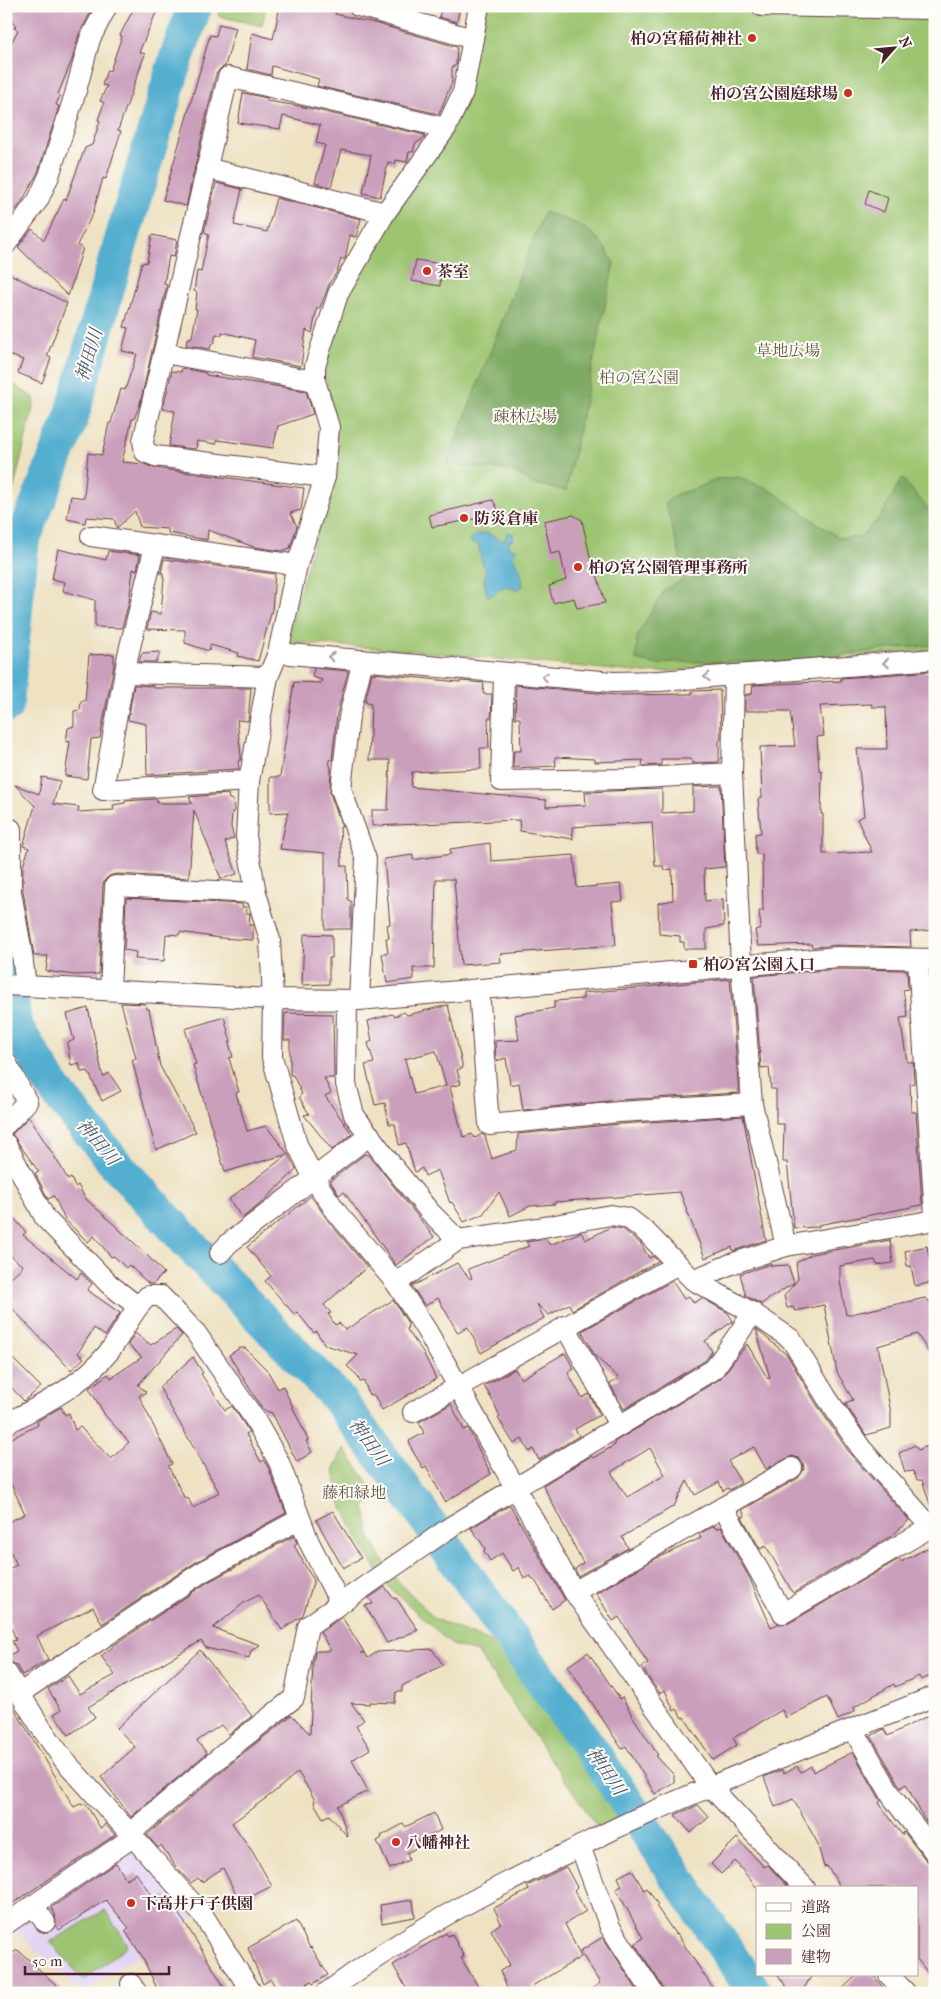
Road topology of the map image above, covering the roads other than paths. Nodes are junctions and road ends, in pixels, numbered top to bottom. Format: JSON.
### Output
{"nodes":[{"id":1,"x":106,"y":6,"type":"edge"},
{"id":2,"x":358,"y":6,"type":"edge"},
{"id":3,"x":479,"y":6,"type":"edge"},
{"id":4,"x":762,"y":6,"type":"edge"},
{"id":5,"x":935,"y":9,"type":"edge"},
{"id":6,"x":473,"y":40,"type":"junction"},
{"id":7,"x":446,"y":128,"type":"junction"},
{"id":8,"x":206,"y":168,"type":"junction"},
{"id":9,"x":385,"y":213,"type":"junction"},
{"id":10,"x":6,"y":244,"type":"edge"},
{"id":11,"x":164,"y":353,"type":"junction"},
{"id":12,"x":315,"y":381,"type":"junction"},
{"id":13,"x":325,"y":477,"type":"junction"},
{"id":14,"x":91,"y":536,"type":"dead end"},
{"id":15,"x":155,"y":546,"type":"junction"},
{"id":16,"x":297,"y":565,"type":"junction"},
{"id":17,"x":278,"y":653,"type":"junction"},
{"id":18,"x":935,"y":659,"type":"edge"},
{"id":19,"x":363,"y":660,"type":"junction"},
{"id":20,"x":126,"y":673,"type":"junction"},
{"id":21,"x":504,"y":674,"type":"junction"},
{"id":22,"x":734,"y":675,"type":"junction"},
{"id":23,"x":268,"y":677,"type":"junction"},
{"id":24,"x":732,"y":774,"type":"junction"},
{"id":25,"x":249,"y":781,"type":"junction"},
{"id":26,"x":12,"y":829,"type":"dead end"},
{"id":27,"x":256,"y":893,"type":"junction"},
{"id":28,"x":926,"y":959,"type":"edge"},
{"id":29,"x":741,"y":965,"type":"junction"},
{"id":30,"x":18,"y":986,"type":"edge"},
{"id":31,"x":478,"y":989,"type":"junction"},
{"id":32,"x":110,"y":990,"type":"junction"},
{"id":33,"x":273,"y":999,"type":"junction"},
{"id":34,"x":353,"y":1000,"type":"junction"},
{"id":35,"x":6,"y":1062,"type":"edge"},
{"id":36,"x":752,"y":1104,"type":"junction"},
{"id":37,"x":6,"y":1124,"type":"edge"},
{"id":38,"x":370,"y":1135,"type":"junction"},
{"id":39,"x":6,"y":1144,"type":"edge"},
{"id":40,"x":314,"y":1179,"type":"junction"},
{"id":41,"x":935,"y":1215,"type":"edge"},
{"id":42,"x":935,"y":1220,"type":"edge"},
{"id":43,"x":458,"y":1240,"type":"junction"},
{"id":44,"x":786,"y":1246,"type":"junction"},
{"id":45,"x":220,"y":1253,"type":"dead end"},
{"id":46,"x":678,"y":1264,"type":"junction"},
{"id":47,"x":693,"y":1280,"type":"junction"},
{"id":48,"x":396,"y":1283,"type":"junction"},
{"id":49,"x":137,"y":1306,"type":"junction"},
{"id":50,"x":753,"y":1313,"type":"junction"},
{"id":51,"x":565,"y":1326,"type":"junction"},
{"id":52,"x":458,"y":1387,"type":"junction"},
{"id":53,"x":414,"y":1412,"type":"dead end"},
{"id":54,"x":6,"y":1424,"type":"edge"},
{"id":55,"x":619,"y":1425,"type":"junction"},
{"id":56,"x":792,"y":1468,"type":"dead end"},
{"id":57,"x":515,"y":1487,"type":"junction"},
{"id":58,"x":723,"y":1507,"type":"junction"},
{"id":59,"x":300,"y":1519,"type":"junction"},
{"id":60,"x":933,"y":1530,"type":"edge"},
{"id":61,"x":574,"y":1592,"type":"junction"},
{"id":62,"x":340,"y":1603,"type":"junction"},
{"id":63,"x":6,"y":1672,"type":"edge"},
{"id":64,"x":20,"y":1693,"type":"junction"},
{"id":65,"x":935,"y":1696,"type":"edge"},
{"id":66,"x":853,"y":1729,"type":"junction"},
{"id":67,"x":710,"y":1786,"type":"junction"},
{"id":68,"x":133,"y":1837,"type":"junction"},
{"id":69,"x":580,"y":1846,"type":"junction"},
{"id":70,"x":935,"y":1853,"type":"edge"},
{"id":71,"x":803,"y":1886,"type":"edge"},
{"id":72,"x":33,"y":1905,"type":"junction"},
{"id":73,"x":45,"y":1922,"type":"dead end"},
{"id":74,"x":6,"y":1924,"type":"edge"},
{"id":75,"x":890,"y":1976,"type":"edge"},
{"id":76,"x":252,"y":1993,"type":"edge"},
{"id":77,"x":326,"y":1993,"type":"edge"},
{"id":78,"x":653,"y":1993,"type":"edge"},
{"id":79,"x":906,"y":1993,"type":"edge"}],
"edges":[{"from":1,"to":10,"type":"street"},
{"from":2,"to":6,"type":"street"},
{"from":3,"to":6,"type":"street"},
{"from":4,"to":5,"type":"street"},
{"from":6,"to":7,"type":"street"},
{"from":7,"to":8,"type":"street"},
{"from":7,"to":9,"type":"street"},
{"from":8,"to":9,"type":"street"},
{"from":8,"to":11,"type":"street"},
{"from":9,"to":12,"type":"street"},
{"from":11,"to":12,"type":"street"},
{"from":11,"to":13,"type":"street"},
{"from":12,"to":13,"type":"street"},
{"from":13,"to":16,"type":"street"},
{"from":14,"to":15,"type":"street"},
{"from":15,"to":16,"type":"street"},
{"from":15,"to":20,"type":"street"},
{"from":16,"to":17,"type":"street"},
{"from":19,"to":17,"type":"street","one_way":true},
{"from":17,"to":23,"type":"street"},
{"from":18,"to":22,"type":"street","one_way":true},
{"from":19,"to":21,"type":"street"},
{"from":19,"to":34,"type":"street"},
{"from":20,"to":23,"type":"street"},
{"from":20,"to":25,"type":"street"},
{"from":22,"to":21,"type":"street","one_way":true},
{"from":21,"to":24,"type":"street"},
{"from":22,"to":24,"type":"street"},
{"from":23,"to":25,"type":"street"},
{"from":24,"to":29,"type":"street"},
{"from":25,"to":27,"type":"street"},
{"from":26,"to":30,"type":"street"},
{"from":27,"to":32,"type":"street"},
{"from":27,"to":33,"type":"street"},
{"from":28,"to":29,"type":"street"},
{"from":28,"to":41,"type":"street"},
{"from":29,"to":31,"type":"street"},
{"from":29,"to":36,"type":"street"},
{"from":30,"to":32,"type":"street"},
{"from":31,"to":34,"type":"street"},
{"from":31,"to":36,"type":"street"},
{"from":32,"to":33,"type":"street"},
{"from":33,"to":34,"type":"street"},
{"from":33,"to":40,"type":"street"},
{"from":34,"to":38,"type":"street"},
{"from":35,"to":37,"type":"street"},
{"from":36,"to":44,"type":"street"},
{"from":38,"to":40,"type":"street"},
{"from":38,"to":43,"type":"street"},
{"from":39,"to":49,"type":"street"},
{"from":40,"to":45,"type":"street"},
{"from":40,"to":48,"type":"street"},
{"from":42,"to":44,"type":"street"},
{"from":43,"to":46,"type":"street"},
{"from":43,"to":48,"type":"street"},
{"from":44,"to":47,"type":"street"},
{"from":46,"to":47,"type":"street"},
{"from":46,"to":51,"type":"street"},
{"from":47,"to":50,"type":"street"},
{"from":48,"to":52,"type":"street"},
{"from":49,"to":54,"type":"street"},
{"from":49,"to":59,"type":"street"},
{"from":50,"to":55,"type":"street"},
{"from":50,"to":60,"type":"street"},
{"from":51,"to":52,"type":"street"},
{"from":51,"to":55,"type":"street"},
{"from":52,"to":53,"type":"street"},
{"from":52,"to":57,"type":"street"},
{"from":55,"to":57,"type":"street"},
{"from":56,"to":58,"type":"street"},
{"from":57,"to":61,"type":"street"},
{"from":57,"to":62,"type":"street"},
{"from":58,"to":60,"type":"street"},
{"from":58,"to":61,"type":"street"},
{"from":59,"to":62,"type":"street"},
{"from":59,"to":64,"type":"street"},
{"from":61,"to":67,"type":"street"},
{"from":62,"to":68,"type":"street"},
{"from":63,"to":64,"type":"street"},
{"from":64,"to":68,"type":"street"},
{"from":65,"to":66,"type":"street"},
{"from":66,"to":67,"type":"street"},
{"from":66,"to":70,"type":"street"},
{"from":67,"to":69,"type":"street"},
{"from":67,"to":71,"type":"street"},
{"from":68,"to":72,"type":"street"},
{"from":68,"to":76,"type":"street"},
{"from":69,"to":77,"type":"street"},
{"from":69,"to":78,"type":"street"},
{"from":72,"to":73,"type":"street"},
{"from":72,"to":74,"type":"street"},
{"from":75,"to":79,"type":"street"}]}
